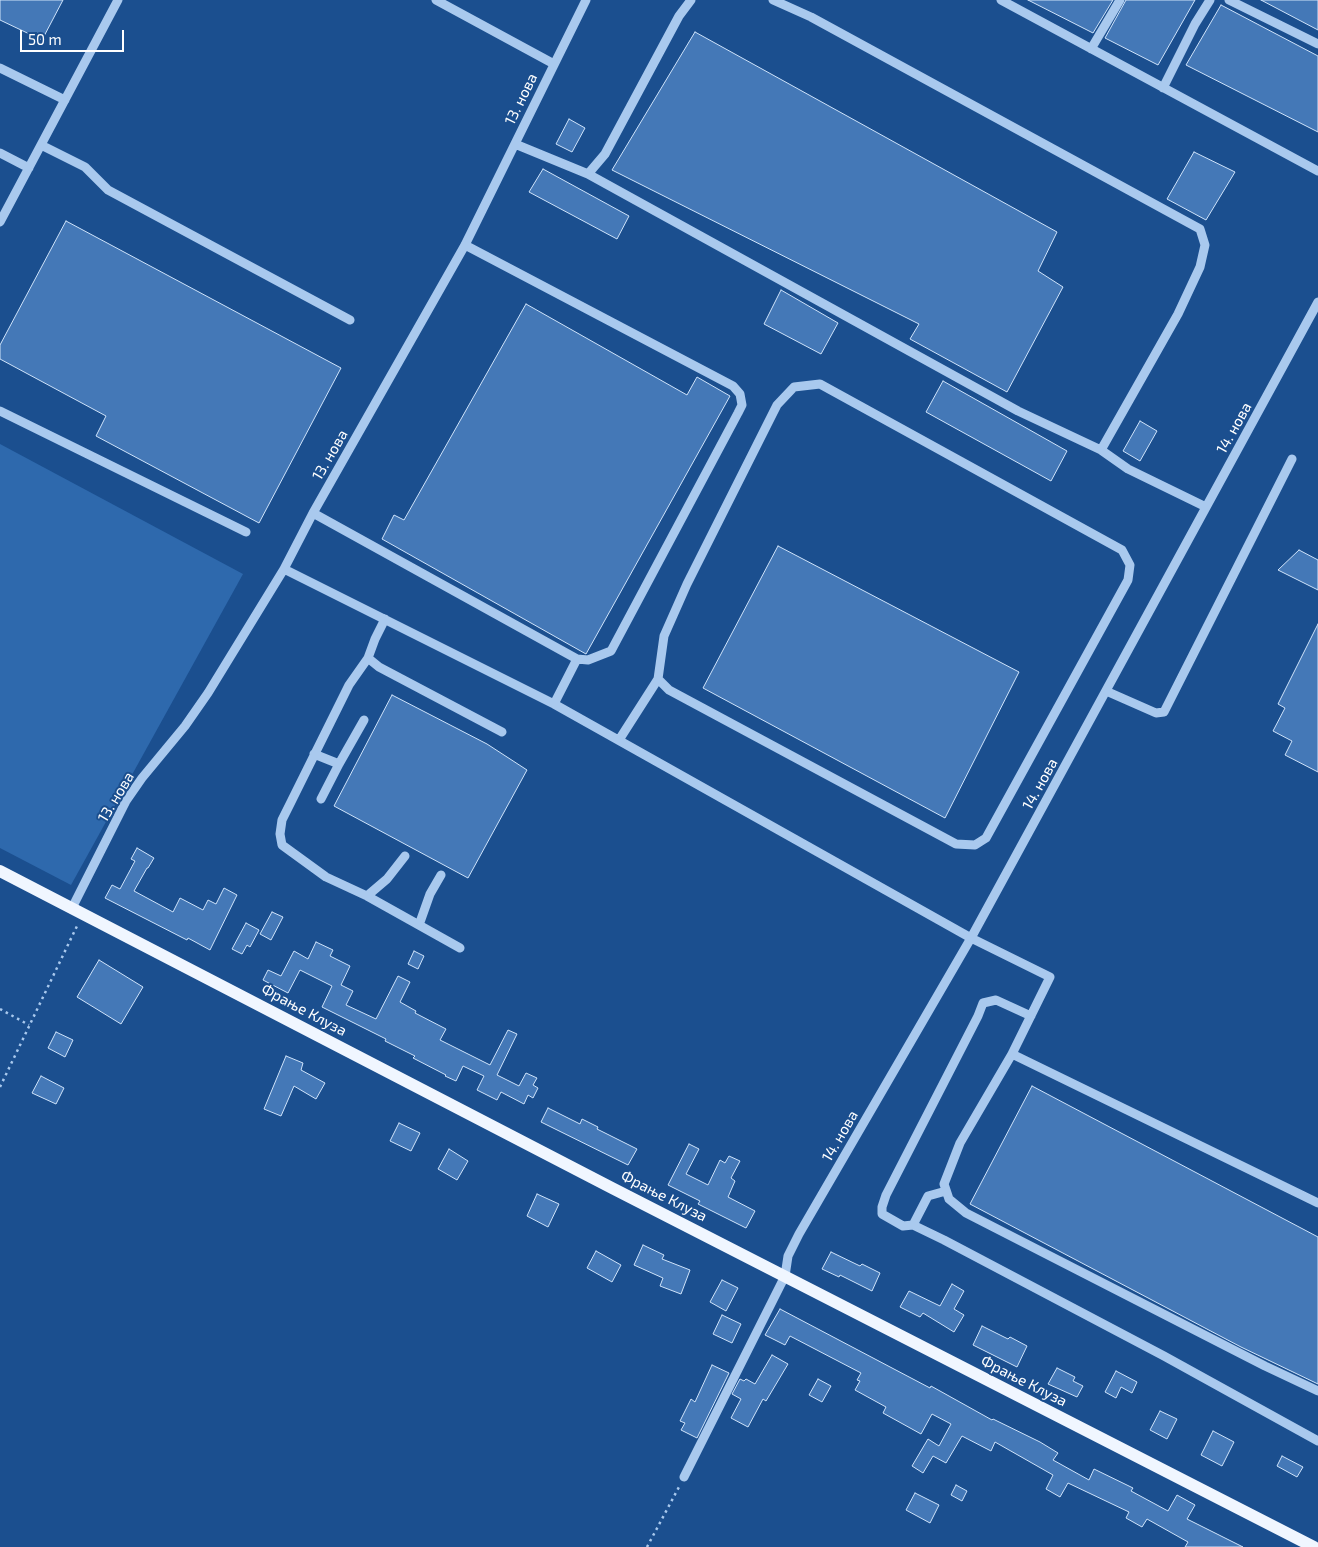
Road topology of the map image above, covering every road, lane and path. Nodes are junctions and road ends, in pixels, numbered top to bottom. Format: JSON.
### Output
{"nodes":[{"id":1,"x":118,"y":0,"type":"edge"},
{"id":2,"x":436,"y":0,"type":"edge"},
{"id":3,"x":586,"y":0,"type":"edge"},
{"id":4,"x":691,"y":0,"type":"edge"},
{"id":5,"x":773,"y":0,"type":"edge"},
{"id":6,"x":1001,"y":0,"type":"edge"},
{"id":7,"x":1120,"y":0,"type":"edge"},
{"id":8,"x":1210,"y":0,"type":"edge"},
{"id":9,"x":1229,"y":0,"type":"edge"},
{"id":10,"x":1318,"y":44,"type":"edge"},
{"id":11,"x":1091,"y":49,"type":"junction"},
{"id":12,"x":554,"y":64,"type":"junction"},
{"id":13,"x":0,"y":68,"type":"edge"},
{"id":14,"x":1163,"y":88,"type":"junction"},
{"id":15,"x":65,"y":100,"type":"junction"},
{"id":16,"x":515,"y":144,"type":"junction"},
{"id":17,"x":41,"y":145,"type":"junction"},
{"id":18,"x":0,"y":154,"type":"edge"},
{"id":19,"x":29,"y":168,"type":"junction"},
{"id":20,"x":1318,"y":171,"type":"edge"},
{"id":21,"x":588,"y":174,"type":"junction"},
{"id":22,"x":0,"y":222,"type":"edge"},
{"id":23,"x":465,"y":245,"type":"junction"},
{"id":24,"x":1318,"y":302,"type":"edge"},
{"id":25,"x":350,"y":320,"type":"dead end"},
{"id":26,"x":0,"y":411,"type":"edge"},
{"id":27,"x":1100,"y":450,"type":"junction"},
{"id":28,"x":1292,"y":459,"type":"dead end"},
{"id":29,"x":1206,"y":507,"type":"junction"},
{"id":30,"x":313,"y":513,"type":"junction"},
{"id":31,"x":246,"y":532,"type":"dead end"},
{"id":32,"x":284,"y":569,"type":"junction"},
{"id":33,"x":385,"y":619,"type":"junction"},
{"id":34,"x":368,"y":658,"type":"junction"},
{"id":35,"x":577,"y":659,"type":"junction"},
{"id":36,"x":658,"y":679,"type":"junction"},
{"id":37,"x":1106,"y":691,"type":"junction"},
{"id":38,"x":554,"y":704,"type":"junction"},
{"id":39,"x":364,"y":720,"type":"dead end"},
{"id":40,"x":502,"y":732,"type":"dead end"},
{"id":41,"x":619,"y":740,"type":"junction"},
{"id":42,"x":314,"y":754,"type":"junction"},
{"id":43,"x":339,"y":764,"type":"junction"},
{"id":44,"x":321,"y":799,"type":"dead end"},
{"id":45,"x":405,"y":856,"type":"dead end"},
{"id":46,"x":0,"y":871,"type":"edge"},
{"id":47,"x":441,"y":875,"type":"dead end"},
{"id":48,"x":368,"y":896,"type":"junction"},
{"id":49,"x":72,"y":908,"type":"junction"},
{"id":50,"x":83,"y":914,"type":"junction"},
{"id":51,"x":419,"y":925,"type":"junction"},
{"id":52,"x":971,"y":938,"type":"junction"},
{"id":53,"x":460,"y":948,"type":"dead end"},
{"id":54,"x":0,"y":1009,"type":"edge"},
{"id":55,"x":1031,"y":1016,"type":"junction"},
{"id":56,"x":29,"y":1025,"type":"junction"},
{"id":57,"x":1012,"y":1054,"type":"junction"},
{"id":58,"x":0,"y":1087,"type":"edge"},
{"id":59,"x":946,"y":1191,"type":"junction"},
{"id":60,"x":1318,"y":1203,"type":"edge"},
{"id":61,"x":913,"y":1225,"type":"junction"},
{"id":62,"x":785,"y":1276,"type":"junction"},
{"id":63,"x":1318,"y":1391,"type":"edge"},
{"id":64,"x":1318,"y":1441,"type":"edge"},
{"id":65,"x":684,"y":1477,"type":"joint"},
{"id":66,"x":646,"y":1547,"type":"edge"},
{"id":67,"x":1314,"y":1547,"type":"edge"}],
"edges":[{"from":1,"to":15,"type":"street"},
{"from":2,"to":12,"type":"street"},
{"from":3,"to":12,"type":"street","name":"13. нова"},
{"from":4,"to":21,"type":"street"},
{"from":5,"to":27,"type":"street"},
{"from":6,"to":11,"type":"street"},
{"from":7,"to":11,"type":"street"},
{"from":8,"to":14,"type":"street"},
{"from":9,"to":10,"type":"street"},
{"from":11,"to":14,"type":"street"},
{"from":12,"to":16,"type":"street","name":"13. нова"},
{"from":13,"to":15,"type":"street"},
{"from":14,"to":20,"type":"street"},
{"from":15,"to":17,"type":"street"},
{"from":16,"to":21,"type":"street"},
{"from":16,"to":23,"type":"street","name":"13. нова"},
{"from":17,"to":19,"type":"street"},
{"from":17,"to":25,"type":"street"},
{"from":18,"to":19,"type":"street"},
{"from":19,"to":22,"type":"street"},
{"from":21,"to":27,"type":"street"},
{"from":23,"to":30,"type":"street","name":"13. нова"},
{"from":23,"to":35,"type":"street"},
{"from":24,"to":29,"type":"street","name":"14. нова"},
{"from":26,"to":31,"type":"street"},
{"from":27,"to":29,"type":"street"},
{"from":28,"to":37,"type":"street"},
{"from":29,"to":37,"type":"street","name":"14. нова"},
{"from":30,"to":32,"type":"street","name":"13. нова"},
{"from":30,"to":35,"type":"street"},
{"from":32,"to":33,"type":"street"},
{"from":32,"to":49,"type":"street","name":"13. нова"},
{"from":33,"to":34,"type":"street"},
{"from":33,"to":38,"type":"street"},
{"from":34,"to":40,"type":"street"},
{"from":34,"to":42,"type":"street"},
{"from":35,"to":38,"type":"street"},
{"from":36,"to":36,"type":"street"},
{"from":36,"to":41,"type":"street"},
{"from":37,"to":52,"type":"street","name":"14. нова"},
{"from":38,"to":41,"type":"street"},
{"from":39,"to":43,"type":"street"},
{"from":41,"to":52,"type":"street"},
{"from":42,"to":43,"type":"street"},
{"from":42,"to":48,"type":"street"},
{"from":43,"to":44,"type":"street"},
{"from":45,"to":48,"type":"street"},
{"from":46,"to":49,"type":"main road","name":"Фрање Клуза"},
{"from":47,"to":51,"type":"street"},
{"from":48,"to":51,"type":"street"},
{"from":49,"to":50,"type":"main road","name":"Фрање Клуза"},
{"from":50,"to":56,"type":"path"},
{"from":50,"to":62,"type":"main road","name":"Фрање Клуза"},
{"from":51,"to":53,"type":"street"},
{"from":52,"to":55,"type":"street"},
{"from":52,"to":62,"type":"street","name":"14. нова"},
{"from":54,"to":56,"type":"path"},
{"from":55,"to":57,"type":"street"},
{"from":55,"to":61,"type":"street"},
{"from":56,"to":58,"type":"path"},
{"from":57,"to":59,"type":"street"},
{"from":57,"to":60,"type":"street"},
{"from":59,"to":61,"type":"street"},
{"from":59,"to":63,"type":"street"},
{"from":61,"to":64,"type":"street"},
{"from":62,"to":65,"type":"street","name":"14. нова"},
{"from":62,"to":67,"type":"main road","name":"Фрање Клуза"},
{"from":65,"to":66,"type":"path"}]}
